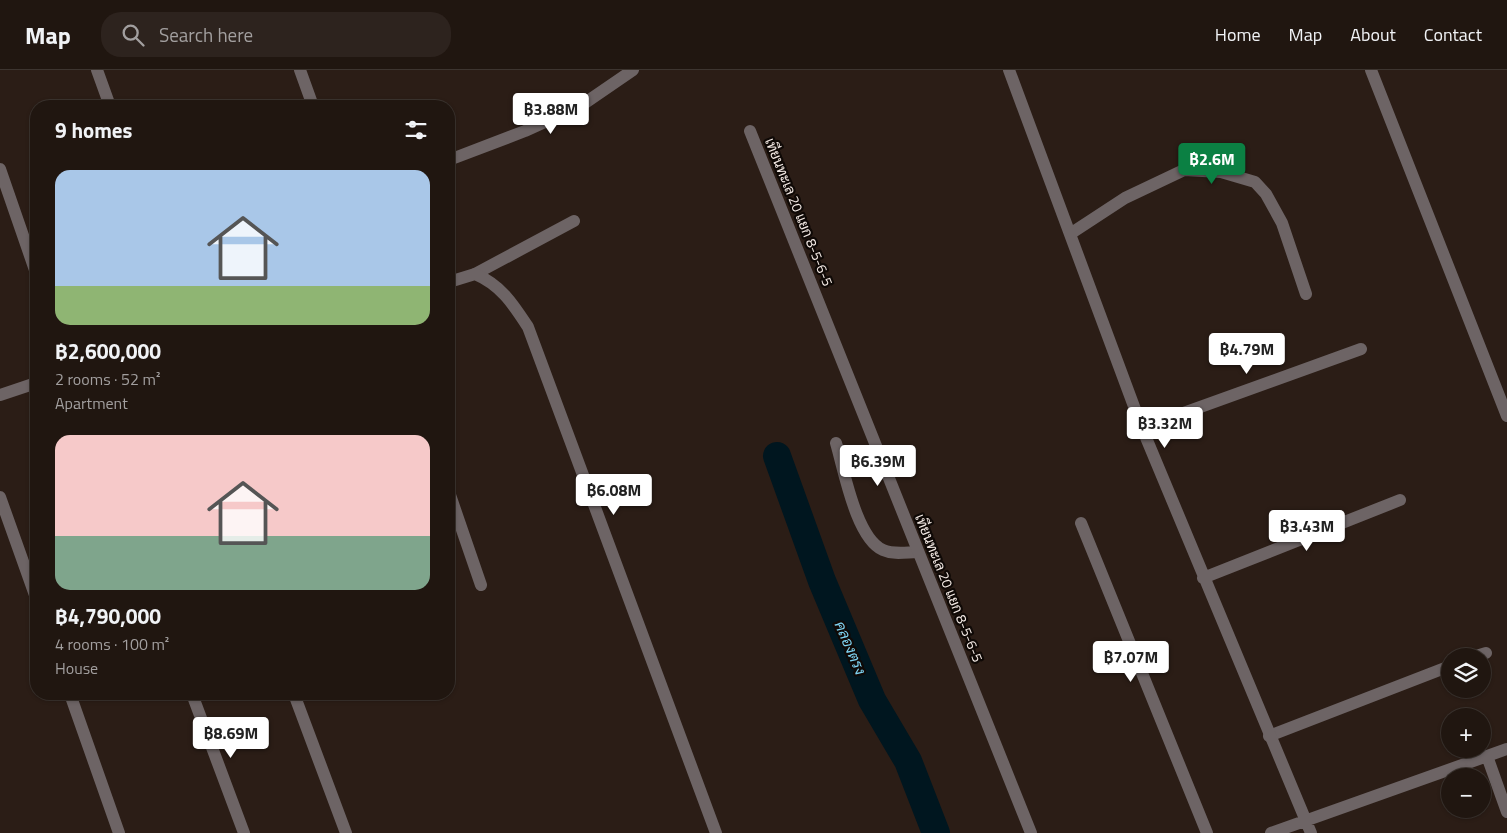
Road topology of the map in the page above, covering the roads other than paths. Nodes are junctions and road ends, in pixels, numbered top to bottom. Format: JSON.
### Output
{"nodes":[{"id":1,"x":97,"y":70,"type":"edge"},
{"id":2,"x":300,"y":70,"type":"edge"},
{"id":3,"x":633,"y":70,"type":"edge"},
{"id":4,"x":1009,"y":70,"type":"edge"},
{"id":5,"x":1371,"y":70,"type":"edge"},
{"id":6,"x":108,"y":100,"type":"edge"},
{"id":7,"x":311,"y":100,"type":"edge"},
{"id":8,"x":750,"y":131,"type":"dead end"},
{"id":9,"x":455,"y":158,"type":"edge"},
{"id":10,"x":0,"y":169,"type":"edge"},
{"id":11,"x":574,"y":221,"type":"dead end"},
{"id":12,"x":1070,"y":234,"type":"junction"},
{"id":13,"x":30,"y":256,"type":"edge"},
{"id":14,"x":475,"y":274,"type":"junction"},
{"id":15,"x":455,"y":280,"type":"edge"},
{"id":16,"x":1306,"y":294,"type":"dead end"},
{"id":17,"x":1361,"y":348,"type":"dead end"},
{"id":18,"x":30,"y":385,"type":"edge"},
{"id":19,"x":0,"y":395,"type":"edge"},
{"id":20,"x":1507,"y":416,"type":"edge"},
{"id":21,"x":1142,"y":428,"type":"junction"},
{"id":22,"x":836,"y":443,"type":"dead end"},
{"id":23,"x":0,"y":497,"type":"edge"},
{"id":24,"x":1400,"y":500,"type":"dead end"},
{"id":25,"x":455,"y":509,"type":"edge"},
{"id":26,"x":1081,"y":523,"type":"dead end"},
{"id":27,"x":918,"y":552,"type":"junction"},
{"id":28,"x":1203,"y":578,"type":"junction"},
{"id":29,"x":30,"y":581,"type":"edge"},
{"id":30,"x":481,"y":585,"type":"dead end"},
{"id":31,"x":1441,"y":670,"type":"edge"},
{"id":32,"x":72,"y":700,"type":"edge"},
{"id":33,"x":194,"y":700,"type":"edge"},
{"id":34,"x":296,"y":700,"type":"edge"},
{"id":35,"x":1270,"y":736,"type":"junction"},
{"id":36,"x":1507,"y":749,"type":"edge"},
{"id":37,"x":1491,"y":755,"type":"edge"},
{"id":38,"x":1481,"y":758,"type":"edge"},
{"id":39,"x":1488,"y":758,"type":"edge"},
{"id":40,"x":1507,"y":812,"type":"edge"},
{"id":41,"x":1305,"y":820,"type":"junction"},
{"id":42,"x":119,"y":833,"type":"edge"},
{"id":43,"x":244,"y":833,"type":"edge"},
{"id":44,"x":346,"y":833,"type":"edge"},
{"id":45,"x":716,"y":833,"type":"edge"},
{"id":46,"x":1030,"y":833,"type":"edge"},
{"id":47,"x":1207,"y":833,"type":"edge"},
{"id":48,"x":1271,"y":833,"type":"edge"},
{"id":49,"x":1310,"y":833,"type":"edge"}],
"edges":[{"from":1,"to":6,"type":"street"},
{"from":2,"to":7,"type":"street"},
{"from":3,"to":9,"type":"street"},
{"from":4,"to":12,"type":"street"},
{"from":5,"to":20,"type":"street"},
{"from":8,"to":27,"type":"street","name":"เทียนทะเล 20 แยก 8-5-6-5"},
{"from":10,"to":13,"type":"street"},
{"from":11,"to":14,"type":"street"},
{"from":12,"to":16,"type":"street"},
{"from":12,"to":21,"type":"street"},
{"from":14,"to":15,"type":"street"},
{"from":14,"to":45,"type":"street"},
{"from":17,"to":21,"type":"street"},
{"from":18,"to":19,"type":"street"},
{"from":21,"to":28,"type":"street"},
{"from":22,"to":27,"type":"street"},
{"from":23,"to":29,"type":"street"},
{"from":24,"to":28,"type":"street"},
{"from":25,"to":30,"type":"street"},
{"from":26,"to":47,"type":"street"},
{"from":27,"to":46,"type":"street","name":"เทียนทะเล 20 แยก 8-5-6-5"},
{"from":28,"to":35,"type":"street"},
{"from":31,"to":35,"type":"street"},
{"from":32,"to":42,"type":"street"},
{"from":33,"to":43,"type":"street"},
{"from":34,"to":44,"type":"street"},
{"from":35,"to":41,"type":"street"},
{"from":36,"to":37,"type":"street"},
{"from":38,"to":41,"type":"street"},
{"from":39,"to":40,"type":"street"},
{"from":41,"to":48,"type":"street"},
{"from":41,"to":49,"type":"street"}]}
